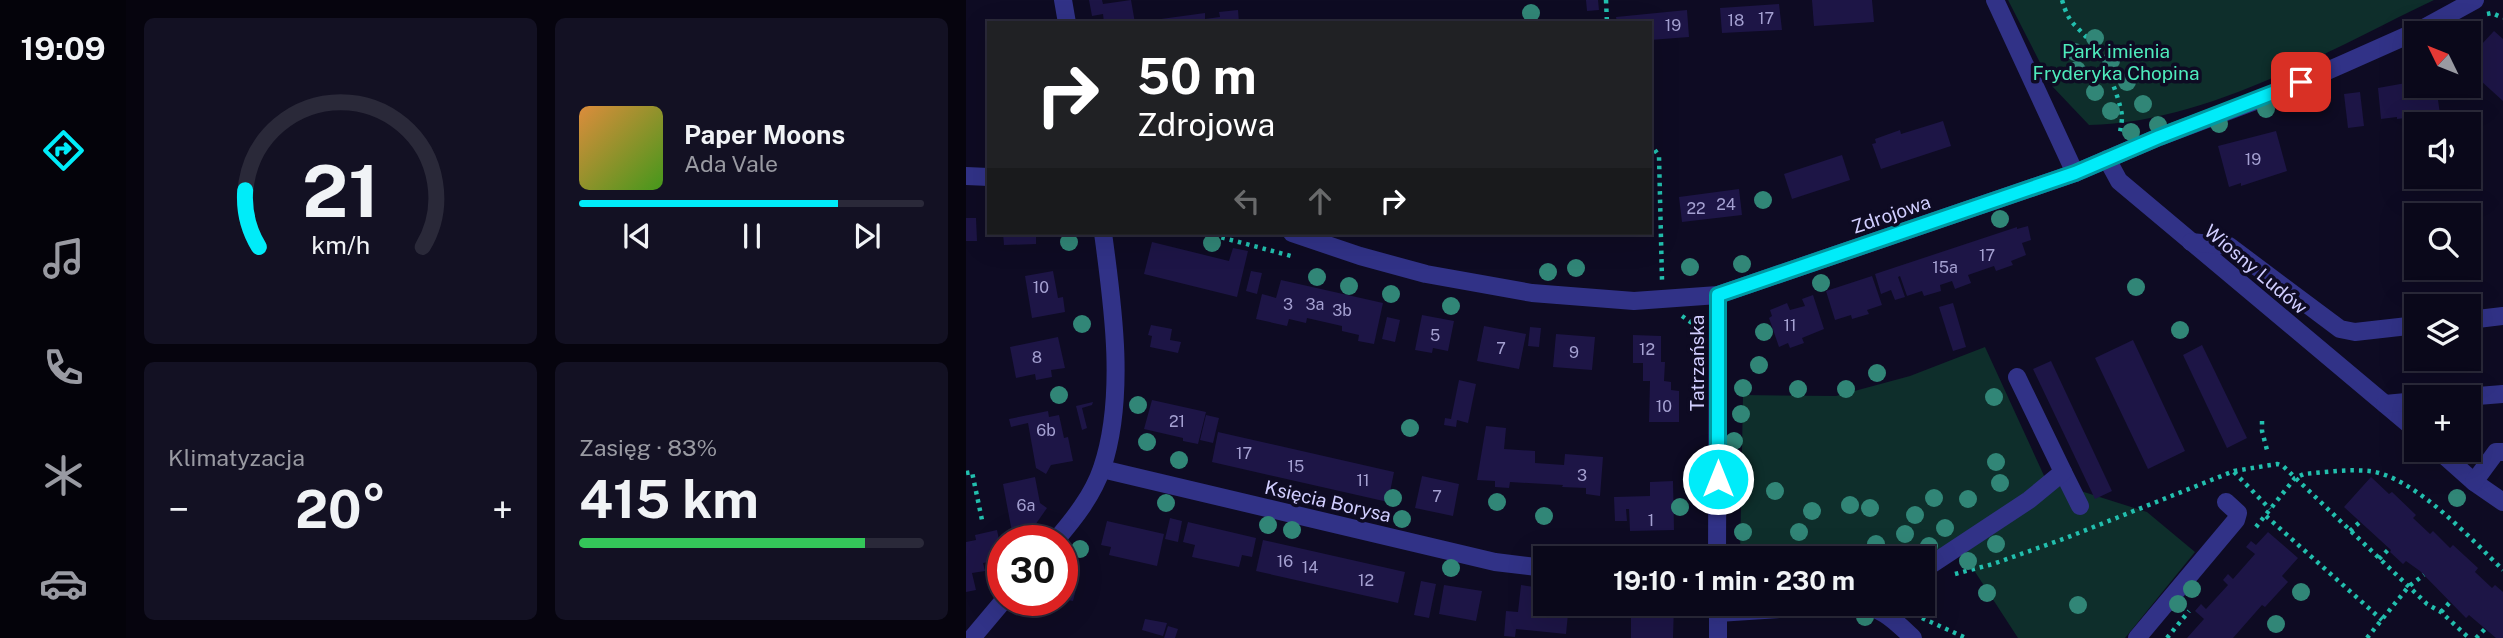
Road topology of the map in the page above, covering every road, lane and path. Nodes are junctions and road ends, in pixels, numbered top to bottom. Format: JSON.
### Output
{"nodes":[{"id":1,"x":1063,"y":0,"type":"edge"},
{"id":2,"x":1606,"y":0,"type":"edge"},
{"id":3,"x":1995,"y":0,"type":"edge"},
{"id":4,"x":2062,"y":0,"type":"edge"},
{"id":5,"x":2475,"y":0,"type":"edge"},
{"id":6,"x":1067,"y":21,"type":"edge"},
{"id":7,"x":1607,"y":21,"type":"edge"},
{"id":8,"x":1652,"y":146,"type":"edge"},
{"id":9,"x":2115,"y":155,"type":"junction"},
{"id":10,"x":2075,"y":173,"type":"junction"},
{"id":11,"x":966,"y":177,"type":"edge"},
{"id":12,"x":987,"y":177,"type":"edge"},
{"id":13,"x":1103,"y":235,"type":"edge"},
{"id":14,"x":1212,"y":235,"type":"edge"},
{"id":15,"x":1298,"y":235,"type":"edge"},
{"id":16,"x":2191,"y":242,"type":"junction"},
{"id":17,"x":1297,"y":258,"type":"dead end"},
{"id":18,"x":1662,"y":286,"type":"dead end"},
{"id":19,"x":1718,"y":295,"type":"junction"},
{"id":20,"x":1672,"y":316,"type":"dead end"},
{"id":21,"x":2503,"y":316,"type":"edge"},
{"id":22,"x":2481,"y":319,"type":"edge"},
{"id":23,"x":2404,"y":327,"type":"edge"},
{"id":24,"x":1696,"y":349,"type":"dead end"},
{"id":25,"x":2017,"y":377,"type":"dead end"},
{"id":26,"x":2503,"y":394,"type":"edge"},
{"id":27,"x":2481,"y":396,"type":"edge"},
{"id":28,"x":2404,"y":402,"type":"edge"},
{"id":29,"x":2385,"y":404,"type":"junction"},
{"id":30,"x":2404,"y":420,"type":"edge"},
{"id":31,"x":2262,"y":421,"type":"dead end"},
{"id":32,"x":2267,"y":450,"type":"dead end"},
{"id":33,"x":2503,"y":452,"type":"edge"},
{"id":34,"x":2452,"y":462,"type":"edge"},
{"id":35,"x":1102,"y":469,"type":"junction"},
{"id":36,"x":2234,"y":471,"type":"junction"},
{"id":37,"x":2063,"y":472,"type":"junction"},
{"id":38,"x":966,"y":473,"type":"edge"},
{"id":39,"x":2295,"y":478,"type":"junction"},
{"id":40,"x":2474,"y":482,"type":"junction"},
{"id":41,"x":2226,"y":502,"type":"dead end"},
{"id":42,"x":2503,"y":502,"type":"edge"},
{"id":43,"x":2080,"y":506,"type":"dead end"},
{"id":44,"x":2270,"y":509,"type":"dead end"},
{"id":45,"x":2266,"y":516,"type":"dead end"},
{"id":46,"x":982,"y":520,"type":"dead end"},
{"id":47,"x":2361,"y":521,"type":"dead end"},
{"id":48,"x":1068,"y":525,"type":"edge"},
{"id":49,"x":2350,"y":531,"type":"junction"},
{"id":50,"x":1700,"y":537,"type":"dead end"},
{"id":51,"x":1700,"y":546,"type":"edge"},
{"id":52,"x":1717,"y":546,"type":"edge"},
{"id":53,"x":2389,"y":548,"type":"dead end"},
{"id":54,"x":2379,"y":559,"type":"junction"},
{"id":55,"x":1935,"y":562,"type":"edge"},
{"id":56,"x":1533,"y":567,"type":"edge"},
{"id":57,"x":2503,"y":570,"type":"edge"},
{"id":58,"x":1954,"y":574,"type":"dead end"},
{"id":59,"x":2424,"y":575,"type":"dead end"},
{"id":60,"x":2409,"y":586,"type":"junction"},
{"id":61,"x":2451,"y":601,"type":"dead end"},
{"id":62,"x":2441,"y":611,"type":"junction"},
{"id":63,"x":991,"y":616,"type":"edge"},
{"id":64,"x":1718,"y":616,"type":"edge"},
{"id":65,"x":1888,"y":616,"type":"edge"},
{"id":66,"x":1921,"y":617,"type":"dead end"},
{"id":67,"x":2382,"y":620,"type":"junction"},
{"id":68,"x":2486,"y":628,"type":"dead end"},
{"id":69,"x":972,"y":638,"type":"edge"},
{"id":70,"x":1718,"y":638,"type":"edge"},
{"id":71,"x":1913,"y":638,"type":"edge"},
{"id":72,"x":1966,"y":638,"type":"edge"},
{"id":73,"x":2137,"y":638,"type":"edge"},
{"id":74,"x":2367,"y":638,"type":"edge"},
{"id":75,"x":2469,"y":638,"type":"edge"},
{"id":76,"x":2476,"y":638,"type":"edge"}],
"edges":[{"from":1,"to":6,"type":"street"},
{"from":2,"to":7,"type":"path"},
{"from":3,"to":10,"type":"street"},
{"from":4,"to":9,"type":"path"},
{"from":5,"to":9,"type":"street","name":"Zdrojowa"},
{"from":8,"to":18,"type":"path"},
{"from":9,"to":10,"type":"street","name":"Zdrojowa"},
{"from":9,"to":16,"type":"street","name":"Wiosny Ludów"},
{"from":10,"to":19,"type":"street","name":"Zdrojowa"},
{"from":11,"to":12,"type":"street"},
{"from":13,"to":35,"type":"street"},
{"from":14,"to":17,"type":"path"},
{"from":15,"to":19,"type":"street","name":"Zdrojowa"},
{"from":16,"to":23,"type":"street"},
{"from":16,"to":29,"type":"street","name":"Wiosny Ludów"},
{"from":19,"to":52,"type":"street","name":"Tatrzańska"},
{"from":20,"to":24,"type":"path"},
{"from":21,"to":22,"type":"street"},
{"from":25,"to":37,"type":"street"},
{"from":26,"to":27,"type":"street"},
{"from":28,"to":29,"type":"street"},
{"from":29,"to":30,"type":"street","name":"Wiosny Ludów"},
{"from":31,"to":32,"type":"path"},
{"from":33,"to":40,"type":"street"},
{"from":34,"to":40,"type":"street"},
{"from":35,"to":48,"type":"street"},
{"from":35,"to":56,"type":"street","name":"Księcia Borysa"},
{"from":36,"to":39,"type":"path"},
{"from":36,"to":44,"type":"path"},
{"from":36,"to":58,"type":"path"},
{"from":37,"to":43,"type":"street"},
{"from":37,"to":55,"type":"street"},
{"from":38,"to":46,"type":"path"},
{"from":39,"to":49,"type":"path"},
{"from":39,"to":57,"type":"path"},
{"from":40,"to":42,"type":"street"},
{"from":41,"to":73,"type":"street"},
{"from":45,"to":67,"type":"path"},
{"from":47,"to":49,"type":"path"},
{"from":49,"to":54,"type":"path"},
{"from":50,"to":51,"type":"path"},
{"from":53,"to":54,"type":"path"},
{"from":54,"to":60,"type":"path"},
{"from":59,"to":60,"type":"path"},
{"from":60,"to":62,"type":"path"},
{"from":60,"to":67,"type":"path"},
{"from":61,"to":62,"type":"path"},
{"from":62,"to":75,"type":"path"},
{"from":63,"to":69,"type":"street"},
{"from":64,"to":70,"type":"street"},
{"from":65,"to":71,"type":"street"},
{"from":66,"to":72,"type":"path"},
{"from":67,"to":74,"type":"path"},
{"from":68,"to":76,"type":"path"}]}
